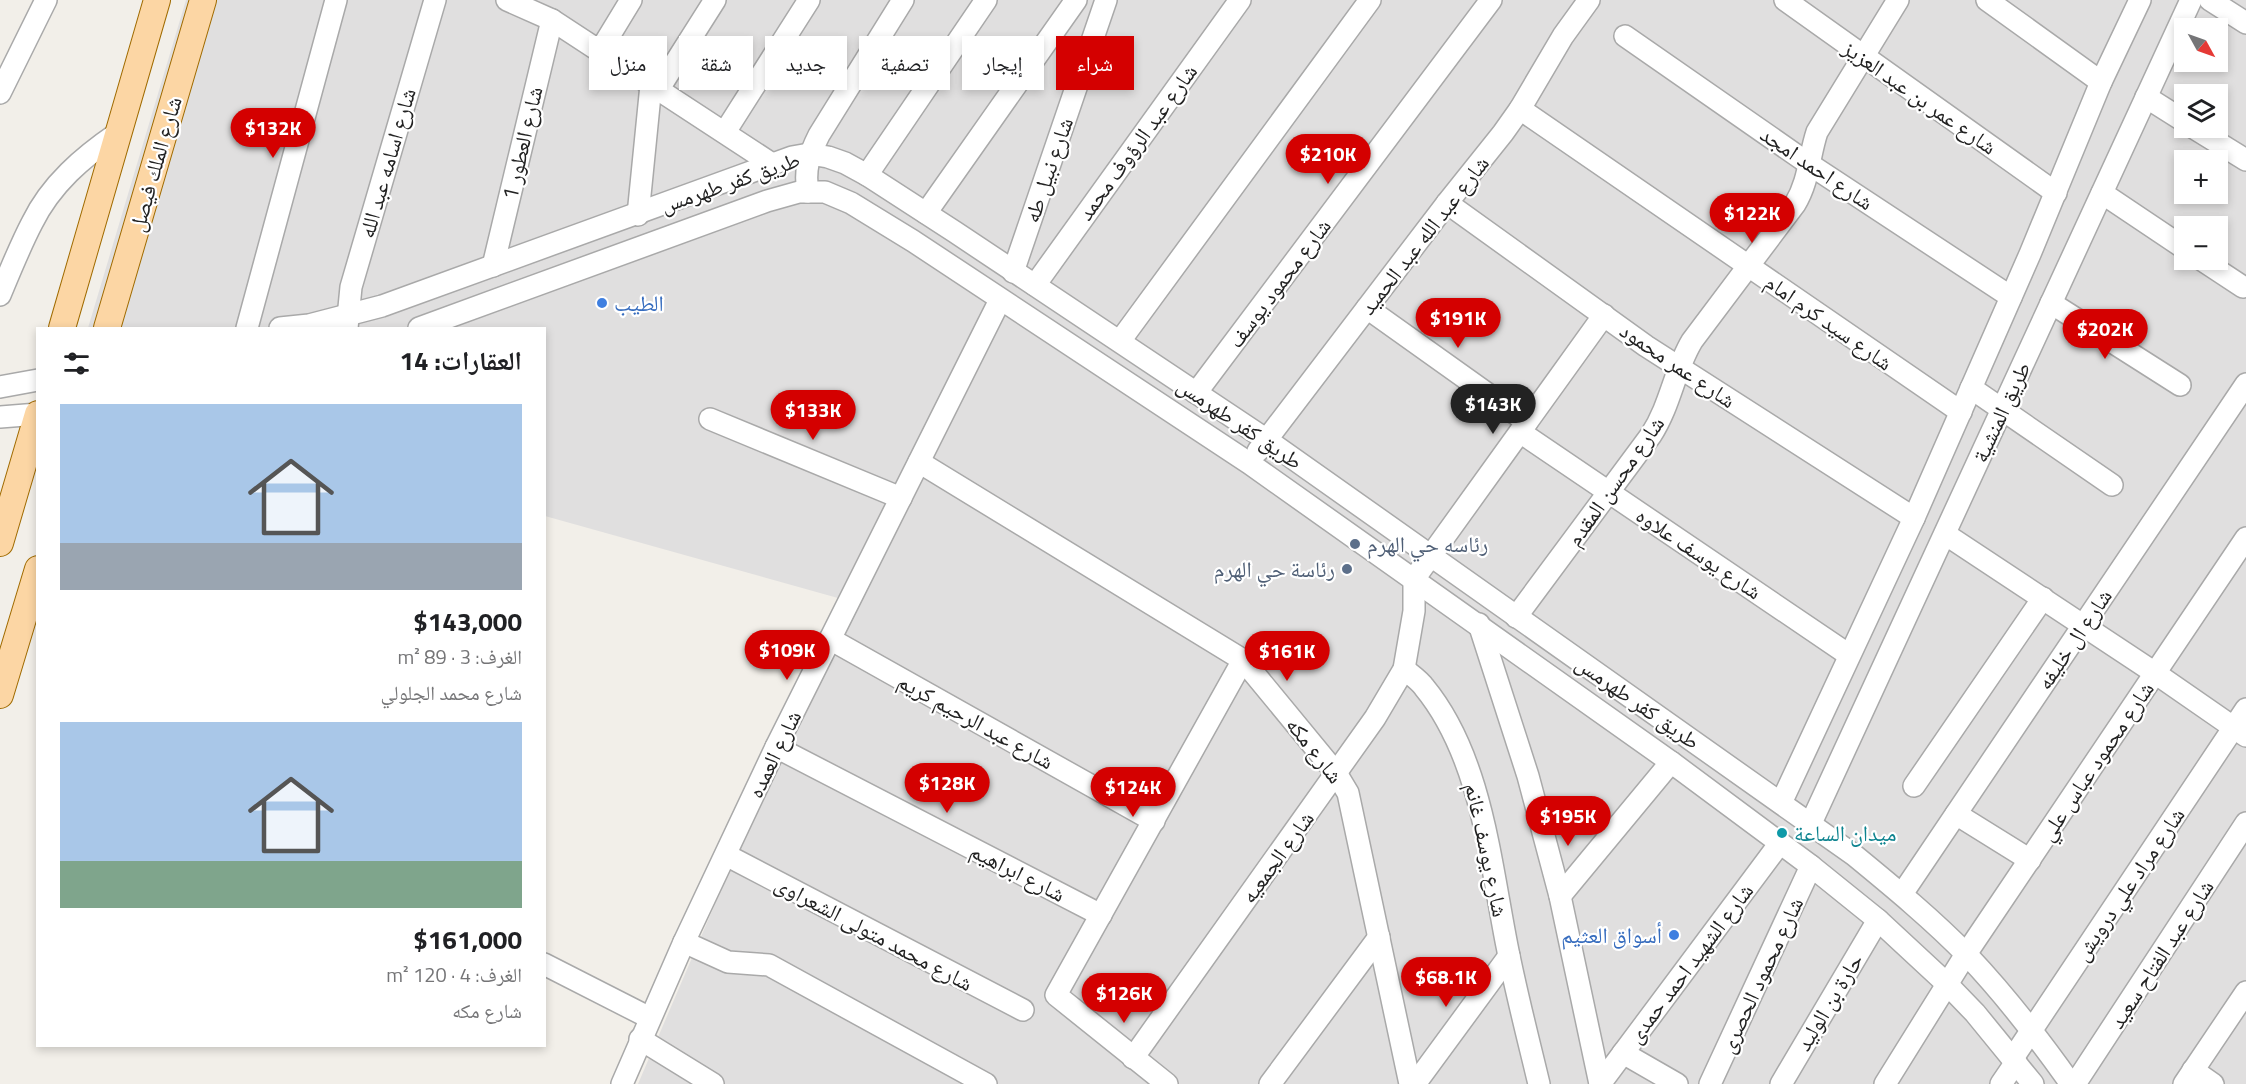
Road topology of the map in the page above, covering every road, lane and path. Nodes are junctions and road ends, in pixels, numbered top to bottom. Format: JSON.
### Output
{"nodes":[{"id":1,"x":46,"y":0,"type":"edge"},
{"id":2,"x":157,"y":0,"type":"edge"},
{"id":3,"x":203,"y":0,"type":"edge"},
{"id":4,"x":336,"y":0,"type":"edge"},
{"id":5,"x":435,"y":0,"type":"edge"},
{"id":6,"x":507,"y":0,"type":"edge"},
{"id":7,"x":631,"y":0,"type":"edge"},
{"id":8,"x":715,"y":0,"type":"edge"},
{"id":9,"x":809,"y":0,"type":"edge"},
{"id":10,"x":903,"y":0,"type":"edge"},
{"id":11,"x":986,"y":0,"type":"edge"},
{"id":12,"x":1076,"y":0,"type":"edge"},
{"id":13,"x":1106,"y":0,"type":"edge"},
{"id":14,"x":1240,"y":0,"type":"edge"},
{"id":15,"x":1370,"y":0,"type":"edge"},
{"id":16,"x":1491,"y":0,"type":"edge"},
{"id":17,"x":1589,"y":0,"type":"edge"},
{"id":18,"x":1785,"y":0,"type":"edge"},
{"id":19,"x":1898,"y":0,"type":"edge"},
{"id":20,"x":1987,"y":0,"type":"edge"},
{"id":21,"x":2140,"y":0,"type":"edge"},
{"id":22,"x":2191,"y":0,"type":"edge"},
{"id":23,"x":2210,"y":0,"type":"edge"},
{"id":24,"x":534,"y":5,"type":"edge"},
{"id":25,"x":552,"y":20,"type":"junction"},
{"id":26,"x":2246,"y":23,"type":"edge"},
{"id":27,"x":609,"y":36,"type":"edge"},
{"id":28,"x":1625,"y":36,"type":"dead end"},
{"id":29,"x":589,"y":44,"type":"edge"},
{"id":30,"x":1863,"y":57,"type":"junction"},
{"id":31,"x":667,"y":70,"type":"edge"},
{"id":32,"x":2101,"y":82,"type":"junction"},
{"id":33,"x":655,"y":90,"type":"edge"},
{"id":34,"x":660,"y":90,"type":"edge"},
{"id":35,"x":0,"y":93,"type":"edge"},
{"id":36,"x":2146,"y":97,"type":"junction"},
{"id":37,"x":1520,"y":109,"type":"junction"},
{"id":38,"x":2174,"y":115,"type":"edge"},
{"id":39,"x":724,"y":132,"type":"junction"},
{"id":40,"x":118,"y":133,"type":"junction"},
{"id":41,"x":2210,"y":138,"type":"edge"},
{"id":42,"x":809,"y":154,"type":"junction"},
{"id":43,"x":2246,"y":160,"type":"edge"},
{"id":44,"x":772,"y":164,"type":"junction"},
{"id":45,"x":1809,"y":164,"type":"junction"},
{"id":46,"x":867,"y":175,"type":"junction"},
{"id":47,"x":808,"y":192,"type":"junction"},
{"id":48,"x":2056,"y":193,"type":"junction"},
{"id":49,"x":2102,"y":193,"type":"junction"},
{"id":50,"x":1447,"y":203,"type":"junction"},
{"id":51,"x":926,"y":213,"type":"junction"},
{"id":52,"x":638,"y":214,"type":"junction"},
{"id":53,"x":2174,"y":241,"type":"edge"},
{"id":54,"x":493,"y":266,"type":"junction"},
{"id":55,"x":1749,"y":266,"type":"junction"},
{"id":56,"x":2217,"y":270,"type":"edge"},
{"id":57,"x":1013,"y":272,"type":"junction"},
{"id":58,"x":1035,"y":285,"type":"junction"},
{"id":59,"x":2243,"y":287,"type":"dead end"},
{"id":60,"x":0,"y":295,"type":"edge"},
{"id":61,"x":2011,"y":297,"type":"junction"},
{"id":62,"x":1000,"y":300,"type":"junction"},
{"id":63,"x":2051,"y":303,"type":"junction"},
{"id":64,"x":1367,"y":308,"type":"junction"},
{"id":65,"x":1604,"y":315,"type":"junction"},
{"id":66,"x":347,"y":322,"type":"edge"},
{"id":67,"x":62,"y":327,"type":"edge"},
{"id":68,"x":107,"y":327,"type":"edge"},
{"id":69,"x":247,"y":327,"type":"edge"},
{"id":70,"x":290,"y":327,"type":"edge"},
{"id":71,"x":422,"y":327,"type":"edge"},
{"id":72,"x":1120,"y":341,"type":"junction"},
{"id":73,"x":1680,"y":367,"type":"junction"},
{"id":74,"x":36,"y":380,"type":"edge"},
{"id":75,"x":2246,"y":384,"type":"edge"},
{"id":76,"x":2180,"y":385,"type":"dead end"},
{"id":77,"x":0,"y":387,"type":"edge"},
{"id":78,"x":1971,"y":388,"type":"junction"},
{"id":79,"x":1196,"y":393,"type":"junction"},
{"id":80,"x":2001,"y":411,"type":"junction"},
{"id":81,"x":1961,"y":412,"type":"junction"},
{"id":82,"x":36,"y":414,"type":"edge"},
{"id":83,"x":0,"y":417,"type":"edge"},
{"id":84,"x":710,"y":419,"type":"dead end"},
{"id":85,"x":36,"y":421,"type":"edge"},
{"id":86,"x":1523,"y":427,"type":"junction"},
{"id":87,"x":1266,"y":440,"type":"junction"},
{"id":88,"x":919,"y":462,"type":"junction"},
{"id":89,"x":1249,"y":463,"type":"junction"},
{"id":90,"x":2112,"y":485,"type":"dead end"},
{"id":91,"x":1609,"y":492,"type":"junction"},
{"id":92,"x":901,"y":498,"type":"junction"},
{"id":93,"x":1914,"y":518,"type":"junction"},
{"id":94,"x":1945,"y":534,"type":"junction"},
{"id":95,"x":2246,"y":538,"type":"edge"},
{"id":96,"x":0,"y":543,"type":"edge"},
{"id":97,"x":1430,"y":556,"type":"junction"},
{"id":98,"x":36,"y":576,"type":"edge"},
{"id":99,"x":1413,"y":579,"type":"junction"},
{"id":100,"x":2043,"y":598,"type":"junction"},
{"id":101,"x":1516,"y":616,"type":"junction"},
{"id":102,"x":1479,"y":624,"type":"junction"},
{"id":103,"x":2083,"y":625,"type":"junction"},
{"id":104,"x":830,"y":639,"type":"junction"},
{"id":105,"x":1849,"y":655,"type":"junction"},
{"id":106,"x":1243,"y":660,"type":"junction"},
{"id":107,"x":1404,"y":669,"type":"junction"},
{"id":108,"x":2155,"y":673,"type":"junction"},
{"id":109,"x":0,"y":695,"type":"edge"},
{"id":110,"x":2246,"y":709,"type":"edge"},
{"id":111,"x":2240,"y":732,"type":"edge"},
{"id":112,"x":776,"y":747,"type":"junction"},
{"id":113,"x":1671,"y":762,"type":"junction"},
{"id":114,"x":1336,"y":773,"type":"junction"},
{"id":115,"x":1914,"y":786,"type":"dead end"},
{"id":116,"x":1781,"y":803,"type":"junction"},
{"id":117,"x":1956,"y":814,"type":"junction"},
{"id":118,"x":1154,"y":821,"type":"junction"},
{"id":119,"x":2246,"y":823,"type":"edge"},
{"id":120,"x":1811,"y":824,"type":"junction"},
{"id":121,"x":1780,"y":843,"type":"junction"},
{"id":122,"x":726,"y":855,"type":"junction"},
{"id":123,"x":2030,"y":860,"type":"junction"},
{"id":124,"x":1811,"y":866,"type":"junction"},
{"id":125,"x":1902,"y":894,"type":"junction"},
{"id":126,"x":1560,"y":896,"type":"junction"},
{"id":127,"x":1101,"y":915,"type":"junction"},
{"id":128,"x":1878,"y":920,"type":"junction"},
{"id":129,"x":1379,"y":937,"type":"junction"},
{"id":130,"x":684,"y":942,"type":"junction"},
{"id":131,"x":1966,"y":954,"type":"junction"},
{"id":132,"x":1509,"y":956,"type":"junction"},
{"id":133,"x":546,"y":965,"type":"edge"},
{"id":134,"x":1947,"y":984,"type":"junction"},
{"id":135,"x":2246,"y":992,"type":"edge"},
{"id":136,"x":1023,"y":1010,"type":"dead end"},
{"id":137,"x":650,"y":1017,"type":"junction"},
{"id":138,"x":2032,"y":1030,"type":"junction"},
{"id":139,"x":640,"y":1039,"type":"junction"},
{"id":140,"x":1623,"y":1053,"type":"junction"},
{"id":141,"x":1133,"y":1058,"type":"junction"},
{"id":142,"x":2014,"y":1060,"type":"junction"},
{"id":143,"x":2189,"y":1077,"type":"edge"},
{"id":144,"x":622,"y":1084,"type":"edge"},
{"id":145,"x":713,"y":1084,"type":"edge"},
{"id":146,"x":986,"y":1084,"type":"edge"},
{"id":147,"x":1167,"y":1084,"type":"edge"},
{"id":148,"x":1270,"y":1084,"type":"edge"},
{"id":149,"x":1412,"y":1084,"type":"edge"},
{"id":150,"x":1539,"y":1084,"type":"edge"},
{"id":151,"x":1600,"y":1084,"type":"edge"},
{"id":152,"x":1677,"y":1084,"type":"edge"},
{"id":153,"x":1710,"y":1084,"type":"edge"},
{"id":154,"x":1781,"y":1084,"type":"edge"},
{"id":155,"x":1885,"y":1084,"type":"edge"},
{"id":156,"x":2001,"y":1084,"type":"edge"},
{"id":157,"x":2033,"y":1084,"type":"edge"},
{"id":158,"x":2073,"y":1084,"type":"edge"},
{"id":159,"x":2213,"y":1084,"type":"edge"}],
"edges":[{"from":1,"to":35,"type":"street"},
{"from":2,"to":40,"type":"main road","name":"شارع الملك فيصل"},
{"from":3,"to":68,"type":"main road","name":"شارع الملك فيصل"},
{"from":4,"to":69,"type":"street"},
{"from":5,"to":66,"type":"street","name":"شارع اسامه عبد الله"},
{"from":6,"to":24,"type":"street"},
{"from":7,"to":27,"type":"street"},
{"from":8,"to":31,"type":"street"},
{"from":9,"to":39,"type":"street"},
{"from":10,"to":42,"type":"street"},
{"from":11,"to":46,"type":"street"},
{"from":12,"to":51,"type":"street"},
{"from":13,"to":57,"type":"street","name":"شارع نبيل طه"},
{"from":14,"to":58,"type":"street","name":"شارع عبد الرؤوف محمد"},
{"from":15,"to":72,"type":"street"},
{"from":16,"to":79,"type":"street","name":"شارع محمود يوسف"},
{"from":17,"to":37,"type":"street","name":"شارع عبد الله عبد الحميد"},
{"from":18,"to":30,"type":"street","name":"شارع عمر بن عبد العزيز"},
{"from":19,"to":30,"type":"street","name":"شارع محسن المقدم"},
{"from":20,"to":32,"type":"street"},
{"from":21,"to":32,"type":"street","name":"طريق المنشية"},
{"from":22,"to":36,"type":"street","name":"طريق المنشية"},
{"from":23,"to":26,"type":"street"},
{"from":24,"to":25,"type":"street"},
{"from":25,"to":29,"type":"street"},
{"from":25,"to":54,"type":"street","name":"شارع العطور 1"},
{"from":28,"to":45,"type":"street","name":"شارع احمد امجد"},
{"from":30,"to":45,"type":"street","name":"شارع محسن المقدم"},
{"from":30,"to":48,"type":"street","name":"شارع عمر بن عبد العزيز"},
{"from":32,"to":48,"type":"street","name":"طريق المنشية"},
{"from":33,"to":52,"type":"street"},
{"from":34,"to":39,"type":"street"},
{"from":36,"to":38,"type":"street"},
{"from":36,"to":49,"type":"street","name":"طريق المنشية"},
{"from":37,"to":50,"type":"street","name":"شارع عبد الله عبد الحميد"},
{"from":37,"to":55,"type":"street","name":"شارع سيد كرم امام"},
{"from":39,"to":44,"type":"street"},
{"from":40,"to":60,"type":"street"},
{"from":40,"to":67,"type":"main road","name":"شارع الملك فيصل"},
{"from":41,"to":43,"type":"street"},
{"from":42,"to":44,"type":"street","name":"طريق كفر طهرمس"},
{"from":42,"to":46,"type":"street","name":"طريق كفر طهرمس"},
{"from":42,"to":47,"type":"street"},
{"from":44,"to":52,"type":"street","name":"طريق كفر طهرمس"},
{"from":45,"to":55,"type":"street","name":"شارع محسن المقدم"},
{"from":45,"to":61,"type":"street","name":"شارع احمد امجد"},
{"from":46,"to":51,"type":"street","name":"طريق كفر طهرمس"},
{"from":47,"to":62,"type":"street","name":"طريق كفر طهرمس"},
{"from":47,"to":71,"type":"street","name":"طريق كفر طهرمس"},
{"from":48,"to":61,"type":"street","name":"طريق المنشية"},
{"from":49,"to":53,"type":"street"},
{"from":49,"to":63,"type":"street","name":"طريق المنشية"},
{"from":50,"to":64,"type":"street","name":"شارع عبد الله عبد الحميد"},
{"from":50,"to":65,"type":"street","name":"شارع عمر محمود"},
{"from":51,"to":57,"type":"street","name":"طريق كفر طهرمس"},
{"from":52,"to":54,"type":"street","name":"طريق كفر طهرمس"},
{"from":54,"to":66,"type":"street","name":"طريق كفر طهرمس"},
{"from":55,"to":73,"type":"street","name":"شارع محسن المقدم"},
{"from":55,"to":81,"type":"street","name":"شارع سيد كرم امام"},
{"from":56,"to":59,"type":"street"},
{"from":57,"to":58,"type":"street","name":"طريق كفر طهرمس"},
{"from":58,"to":72,"type":"street","name":"طريق كفر طهرمس"},
{"from":61,"to":78,"type":"street","name":"طريق المنشية"},
{"from":62,"to":88,"type":"street","name":"شارع العمده"},
{"from":62,"to":89,"type":"street","name":"طريق كفر طهرمس"},
{"from":63,"to":76,"type":"street"},
{"from":63,"to":80,"type":"street","name":"طريق المنشية"},
{"from":64,"to":86,"type":"street","name":"شارع يوسف علاوه"},
{"from":64,"to":87,"type":"street","name":"شارع عبد الله عبد الحميد"},
{"from":65,"to":73,"type":"street","name":"شارع عمر محمود"},
{"from":65,"to":86,"type":"street"},
{"from":66,"to":70,"type":"street","name":"طريق كفر طهرمس"},
{"from":72,"to":79,"type":"street","name":"طريق كفر طهرمس"},
{"from":73,"to":91,"type":"street","name":"شارع محسن المقدم"},
{"from":73,"to":93,"type":"street","name":"شارع عمر محمود"},
{"from":74,"to":77,"type":"street"},
{"from":75,"to":103,"type":"street","name":"شارع ال خليفه"},
{"from":78,"to":80,"type":"street"},
{"from":78,"to":81,"type":"street","name":"طريق المنشية"},
{"from":79,"to":87,"type":"street","name":"طريق كفر طهرمس"},
{"from":80,"to":90,"type":"street"},
{"from":80,"to":94,"type":"street","name":"طريق المنشية"},
{"from":81,"to":93,"type":"street","name":"طريق المنشية"},
{"from":82,"to":83,"type":"street"},
{"from":84,"to":92,"type":"street"},
{"from":85,"to":96,"type":"main road"},
{"from":86,"to":91,"type":"street","name":"شارع يوسف علاوه"},
{"from":86,"to":97,"type":"street"},
{"from":87,"to":89,"type":"street","name":"شارع عبد الله عبد الحميد"},
{"from":87,"to":97,"type":"street","name":"طريق كفر طهرمس"},
{"from":88,"to":92,"type":"street","name":"شارع العمده"},
{"from":88,"to":106,"type":"street","name":"شارع مكه"},
{"from":89,"to":99,"type":"street","name":"طريق كفر طهرمس"},
{"from":91,"to":101,"type":"street","name":"شارع محسن المقدم"},
{"from":91,"to":105,"type":"street","name":"شارع يوسف علاوه"},
{"from":92,"to":104,"type":"street","name":"شارع العمده"},
{"from":93,"to":105,"type":"street","name":"طريق المنشية"},
{"from":94,"to":100,"type":"street"},
{"from":94,"to":120,"type":"street","name":"طريق المنشية"},
{"from":95,"to":108,"type":"street","name":"شارع محمود عباس علي"},
{"from":97,"to":99,"type":"street"},
{"from":97,"to":101,"type":"street","name":"طريق كفر طهرمس"},
{"from":98,"to":109,"type":"main road"},
{"from":99,"to":102,"type":"street","name":"طريق كفر طهرمس"},
{"from":99,"to":107,"type":"street","name":"شارع الجمعيه"},
{"from":100,"to":103,"type":"street"},
{"from":100,"to":115,"type":"street"},
{"from":101,"to":116,"type":"street","name":"طريق كفر طهرمس"},
{"from":102,"to":113,"type":"street","name":"طريق كفر طهرمس"},
{"from":102,"to":126,"type":"street"},
{"from":103,"to":108,"type":"street"},
{"from":103,"to":117,"type":"street","name":"شارع ال خليفه"},
{"from":104,"to":112,"type":"street","name":"شارع العمده"},
{"from":104,"to":118,"type":"street","name":"شارع عبد الرحيم كريم"},
{"from":105,"to":116,"type":"street","name":"طريق المنشية"},
{"from":106,"to":114,"type":"street","name":"شارع مكه"},
{"from":106,"to":118,"type":"street"},
{"from":107,"to":114,"type":"street","name":"شارع الجمعيه"},
{"from":107,"to":132,"type":"street","name":"شارع يوسف غانم"},
{"from":108,"to":111,"type":"street"},
{"from":108,"to":123,"type":"street","name":"شارع محمود عباس علي"},
{"from":110,"to":111,"type":"street","name":"شارع مراد علي درويش"},
{"from":111,"to":138,"type":"street","name":"شارع مراد علي درويش"},
{"from":112,"to":122,"type":"street","name":"شارع العمده"},
{"from":112,"to":127,"type":"street","name":"شارع ابراهيم"},
{"from":113,"to":121,"type":"street","name":"طريق كفر طهرمس"},
{"from":113,"to":126,"type":"street"},
{"from":114,"to":129,"type":"street","name":"شارع مكه"},
{"from":114,"to":141,"type":"street","name":"شارع الجمعيه"},
{"from":116,"to":120,"type":"street","name":"طريق كفر طهرمس"},
{"from":117,"to":123,"type":"street"},
{"from":117,"to":125,"type":"street","name":"شارع ال خليفه"},
{"from":118,"to":127,"type":"street"},
{"from":119,"to":158,"type":"street","name":"شارع عبد الفتاح سعيد"},
{"from":120,"to":125,"type":"street","name":"طريق كفر طهرمس"},
{"from":121,"to":124,"type":"street","name":"طريق كفر طهرمس"},
{"from":121,"to":140,"type":"street","name":"شارع الشهيد احمد حمدى"},
{"from":122,"to":130,"type":"street","name":"شارع العمده"},
{"from":122,"to":136,"type":"street","name":"شارع محمد متولى الشعراوى"},
{"from":123,"to":131,"type":"street","name":"شارع محمود عباس علي"},
{"from":124,"to":128,"type":"street","name":"طريق كفر طهرمس"},
{"from":124,"to":153,"type":"street","name":"شارع محمود الحصرى"},
{"from":125,"to":131,"type":"street","name":"طريق كفر طهرمس"},
{"from":126,"to":151,"type":"street"},
{"from":127,"to":141,"type":"street"},
{"from":128,"to":134,"type":"street","name":"طريق كفر طهرمس"},
{"from":128,"to":154,"type":"street","name":"حارة بن الوليد"},
{"from":129,"to":148,"type":"street"},
{"from":129,"to":149,"type":"street","name":"شارع مكه"},
{"from":130,"to":137,"type":"street","name":"شارع العمده"},
{"from":130,"to":146,"type":"street"},
{"from":131,"to":134,"type":"street","name":"شارع محمود عباس علي"},
{"from":131,"to":138,"type":"street","name":"طريق كفر طهرمس"},
{"from":132,"to":149,"type":"street"},
{"from":132,"to":150,"type":"street","name":"شارع يوسف غانم"},
{"from":133,"to":137,"type":"street"},
{"from":134,"to":142,"type":"street","name":"طريق كفر طهرمس"},
{"from":134,"to":155,"type":"street","name":"شارع محمود عباس علي"},
{"from":135,"to":143,"type":"street"},
{"from":137,"to":139,"type":"street","name":"شارع العمده"},
{"from":138,"to":142,"type":"street","name":"شارع مراد علي درويش"},
{"from":138,"to":158,"type":"street","name":"طريق كفر طهرمس"},
{"from":139,"to":144,"type":"street","name":"شارع العمده"},
{"from":139,"to":145,"type":"street"},
{"from":140,"to":151,"type":"street","name":"شارع الشهيد احمد حمدى"},
{"from":140,"to":152,"type":"street"},
{"from":141,"to":147,"type":"street"},
{"from":142,"to":156,"type":"street","name":"شارع مراد علي درويش"},
{"from":142,"to":157,"type":"street","name":"طريق كفر طهرمس"},
{"from":143,"to":159,"type":"street"}]}
